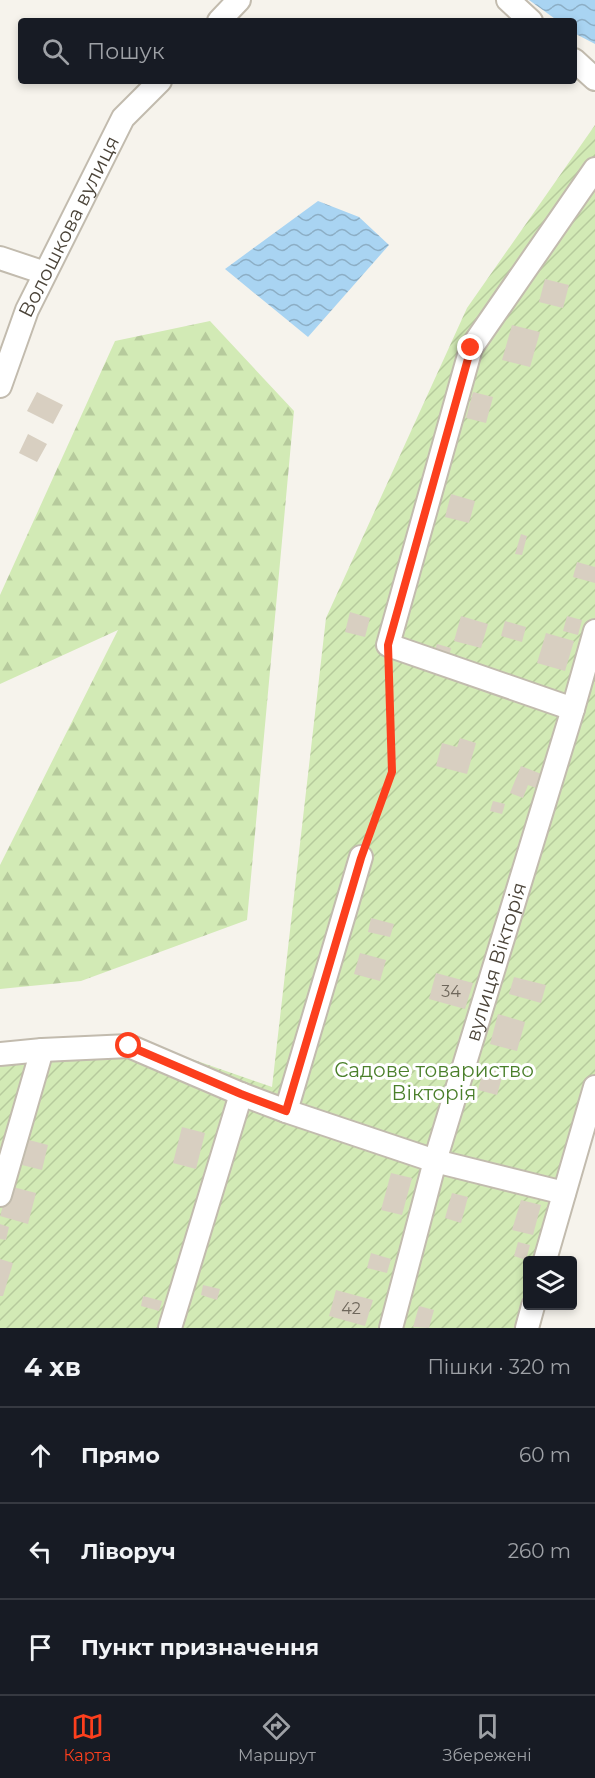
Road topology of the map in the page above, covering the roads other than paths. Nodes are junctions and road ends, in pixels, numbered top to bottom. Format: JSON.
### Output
{"nodes":[{"id":1,"x":239,"y":0,"type":"edge"},
{"id":2,"x":508,"y":0,"type":"edge"},
{"id":3,"x":222,"y":18,"type":"edge"},
{"id":4,"x":528,"y":18,"type":"edge"},
{"id":5,"x":577,"y":63,"type":"edge"},
{"id":6,"x":595,"y":79,"type":"edge"},
{"id":7,"x":157,"y":84,"type":"edge"},
{"id":8,"x":595,"y":169,"type":"edge"},
{"id":9,"x":0,"y":258,"type":"edge"},
{"id":10,"x":45,"y":273,"type":"junction"},
{"id":11,"x":0,"y":386,"type":"edge"},
{"id":12,"x":595,"y":631,"type":"edge"},
{"id":13,"x":573,"y":709,"type":"junction"},
{"id":14,"x":361,"y":858,"type":"road end"},
{"id":15,"x":42,"y":1050,"type":"junction"},
{"id":16,"x":0,"y":1054,"type":"edge"},
{"id":17,"x":595,"y":1087,"type":"edge"},
{"id":18,"x":241,"y":1094,"type":"junction"},
{"id":19,"x":286,"y":1111,"type":"junction"},
{"id":20,"x":435,"y":1161,"type":"junction"},
{"id":21,"x":564,"y":1193,"type":"junction"},
{"id":22,"x":0,"y":1195,"type":"edge"},
{"id":23,"x":546,"y":1256,"type":"edge"},
{"id":24,"x":532,"y":1310,"type":"edge"},
{"id":25,"x":170,"y":1328,"type":"edge"},
{"id":26,"x":391,"y":1328,"type":"edge"},
{"id":27,"x":527,"y":1328,"type":"edge"}],
"edges":[{"from":1,"to":3,"type":"street"},
{"from":2,"to":4,"type":"street"},
{"from":5,"to":6,"type":"street"},
{"from":7,"to":10,"type":"street","name":"Волошкова вулиця"},
{"from":8,"to":13,"type":"street"},
{"from":9,"to":10,"type":"street"},
{"from":10,"to":11,"type":"street","name":"Волошкова вулиця"},
{"from":12,"to":13,"type":"street","name":"вулиця Вікторія"},
{"from":13,"to":20,"type":"street","name":"вулиця Вікторія"},
{"from":14,"to":19,"type":"street"},
{"from":15,"to":16,"type":"street"},
{"from":15,"to":18,"type":"street"},
{"from":15,"to":22,"type":"street"},
{"from":17,"to":21,"type":"street"},
{"from":18,"to":19,"type":"street"},
{"from":18,"to":25,"type":"street"},
{"from":19,"to":20,"type":"street"},
{"from":20,"to":21,"type":"street"},
{"from":20,"to":26,"type":"street","name":"вулиця Вікторія"},
{"from":21,"to":23,"type":"street"},
{"from":24,"to":27,"type":"street"}]}
